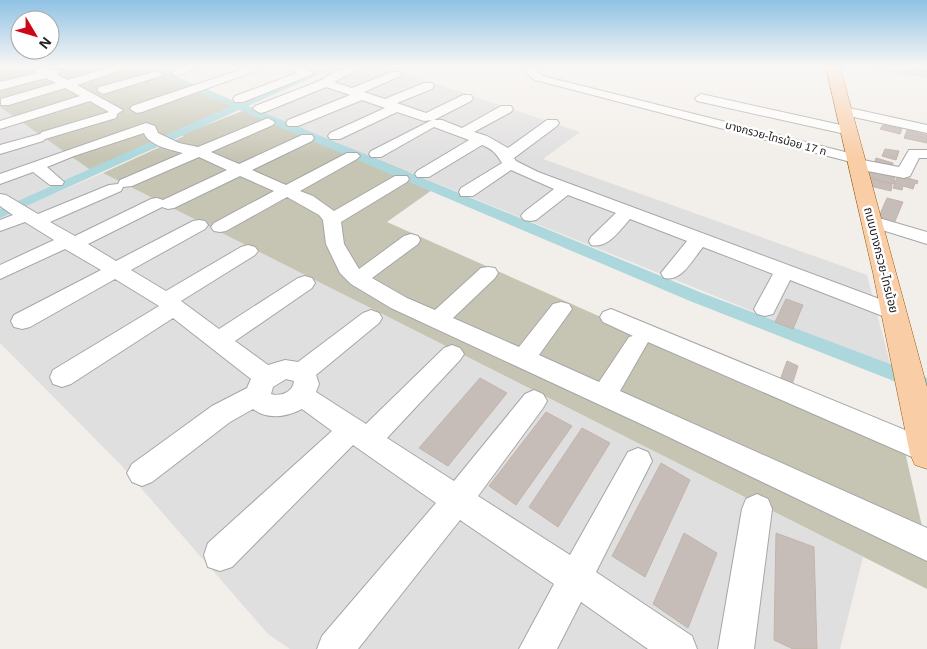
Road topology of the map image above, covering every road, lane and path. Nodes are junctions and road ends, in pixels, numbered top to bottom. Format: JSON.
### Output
{"nodes":[{"id":1,"x":22,"y":97,"type":"edge"},
{"id":2,"x":84,"y":97,"type":"edge"},
{"id":3,"x":91,"y":97,"type":"edge"},
{"id":4,"x":172,"y":97,"type":"edge"},
{"id":5,"x":244,"y":97,"type":"edge"},
{"id":6,"x":290,"y":97,"type":"edge"},
{"id":7,"x":349,"y":97,"type":"edge"},
{"id":8,"x":370,"y":97,"type":"edge"},
{"id":9,"x":406,"y":97,"type":"edge"},
{"id":10,"x":629,"y":97,"type":"edge"},
{"id":11,"x":841,"y":97,"type":"edge"},
{"id":12,"x":466,"y":98,"type":"dead end"},
{"id":13,"x":701,"y":98,"type":"dead end"},
{"id":14,"x":239,"y":99,"type":"dead end"},
{"id":15,"x":5,"y":102,"type":"dead end"},
{"id":16,"x":391,"y":105,"type":"junction"},
{"id":17,"x":260,"y":109,"type":"dead end"},
{"id":18,"x":506,"y":109,"type":"dead end"},
{"id":19,"x":123,"y":113,"type":"junction"},
{"id":20,"x":430,"y":121,"type":"junction"},
{"id":21,"x":268,"y":122,"type":"dead end"},
{"id":22,"x":294,"y":123,"type":"dead end"},
{"id":23,"x":552,"y":123,"type":"dead end"},
{"id":24,"x":848,"y":123,"type":"junction"},
{"id":25,"x":0,"y":125,"type":"edge"},
{"id":26,"x":927,"y":129,"type":"edge"},
{"id":27,"x":464,"y":132,"type":"junction"},
{"id":28,"x":335,"y":136,"type":"dead end"},
{"id":29,"x":899,"y":137,"type":"dead end"},
{"id":30,"x":307,"y":138,"type":"dead end"},
{"id":31,"x":482,"y":139,"type":"junction"},
{"id":32,"x":173,"y":140,"type":"junction"},
{"id":33,"x":0,"y":150,"type":"edge"},
{"id":34,"x":376,"y":154,"type":"dead end"},
{"id":35,"x":925,"y":154,"type":"edge"},
{"id":36,"x":352,"y":156,"type":"dead end"},
{"id":37,"x":508,"y":160,"type":"junction"},
{"id":38,"x":856,"y":161,"type":"junction"},
{"id":39,"x":908,"y":164,"type":"junction"},
{"id":40,"x":35,"y":166,"type":"junction"},
{"id":41,"x":927,"y":169,"type":"edge"},
{"id":42,"x":241,"y":170,"type":"junction"},
{"id":43,"x":423,"y":174,"type":"dead end"},
{"id":44,"x":0,"y":179,"type":"edge"},
{"id":45,"x":401,"y":179,"type":"dead end"},
{"id":46,"x":56,"y":182,"type":"dead end"},
{"id":47,"x":566,"y":188,"type":"junction"},
{"id":48,"x":288,"y":192,"type":"junction"},
{"id":49,"x":467,"y":192,"type":"dead end"},
{"id":50,"x":18,"y":211,"type":"edge"},
{"id":51,"x":628,"y":211,"type":"junction"},
{"id":52,"x":530,"y":216,"type":"dead end"},
{"id":53,"x":332,"y":220,"type":"junction"},
{"id":54,"x":872,"y":221,"type":"junction"},
{"id":55,"x":198,"y":225,"type":"dead end"},
{"id":56,"x":0,"y":226,"type":"edge"},
{"id":57,"x":220,"y":227,"type":"dead end"},
{"id":58,"x":927,"y":238,"type":"edge"},
{"id":59,"x":699,"y":239,"type":"junction"},
{"id":60,"x":410,"y":240,"type":"dead end"},
{"id":61,"x":598,"y":241,"type":"dead end"},
{"id":62,"x":70,"y":243,"type":"junction"},
{"id":63,"x":248,"y":251,"type":"dead end"},
{"id":64,"x":115,"y":271,"type":"junction"},
{"id":65,"x":784,"y":271,"type":"junction"},
{"id":66,"x":0,"y":273,"type":"edge"},
{"id":67,"x":488,"y":273,"type":"dead end"},
{"id":68,"x":671,"y":273,"type":"dead end"},
{"id":69,"x":358,"y":279,"type":"junction"},
{"id":70,"x":305,"y":283,"type":"dead end"},
{"id":71,"x":170,"y":304,"type":"junction"},
{"id":72,"x":561,"y":308,"type":"dead end"},
{"id":73,"x":765,"y":310,"type":"dead end"},
{"id":74,"x":893,"y":312,"type":"junction"},
{"id":75,"x":611,"y":317,"type":"dead end"},
{"id":76,"x":371,"y":318,"type":"dead end"},
{"id":77,"x":438,"y":320,"type":"junction"},
{"id":78,"x":22,"y":321,"type":"dead end"},
{"id":79,"x":218,"y":342,"type":"junction"},
{"id":80,"x":637,"y":344,"type":"dead end"},
{"id":81,"x":452,"y":354,"type":"dead end"},
{"id":82,"x":523,"y":359,"type":"junction"},
{"id":83,"x":62,"y":377,"type":"dead end"},
{"id":84,"x":302,"y":384,"type":"junction"},
{"id":85,"x":262,"y":385,"type":"junction"},
{"id":86,"x":604,"y":396,"type":"junction"},
{"id":87,"x":534,"y":401,"type":"dead end"},
{"id":88,"x":359,"y":435,"type":"junction"},
{"id":89,"x":927,"y":452,"type":"edge"},
{"id":90,"x":638,"y":461,"type":"dead end"},
{"id":91,"x":142,"y":473,"type":"dead end"},
{"id":92,"x":458,"y":499,"type":"junction"},
{"id":93,"x":757,"y":509,"type":"dead end"},
{"id":94,"x":927,"y":545,"type":"edge"},
{"id":95,"x":220,"y":555,"type":"dead end"},
{"id":96,"x":576,"y":578,"type":"junction"},
{"id":97,"x":335,"y":649,"type":"edge"},
{"id":98,"x":537,"y":649,"type":"edge"},
{"id":99,"x":678,"y":649,"type":"edge"},
{"id":100,"x":736,"y":649,"type":"edge"}],
"edges":[{"from":1,"to":15,"type":"street"},
{"from":2,"to":25,"type":"street"},
{"from":3,"to":19,"type":"street"},
{"from":4,"to":19,"type":"street"},
{"from":5,"to":14,"type":"street"},
{"from":6,"to":17,"type":"street"},
{"from":7,"to":22,"type":"street"},
{"from":8,"to":16,"type":"street"},
{"from":9,"to":16,"type":"street"},
{"from":10,"to":38,"type":"street","name":"บางกรวย-ไทรน้อย 17 ก"},
{"from":11,"to":24,"type":"main road","name":"ถนนบางกรวย-ไทรน้อย"},
{"from":12,"to":20,"type":"street"},
{"from":13,"to":24,"type":"street"},
{"from":16,"to":20,"type":"street"},
{"from":16,"to":28,"type":"street"},
{"from":18,"to":27,"type":"street"},
{"from":19,"to":32,"type":"street"},
{"from":19,"to":33,"type":"street"},
{"from":20,"to":27,"type":"street"},
{"from":20,"to":34,"type":"street"},
{"from":21,"to":32,"type":"street"},
{"from":23,"to":37,"type":"street"},
{"from":24,"to":26,"type":"street"},
{"from":24,"to":29,"type":"street"},
{"from":24,"to":38,"type":"main road","name":"ถนนบางกรวย-ไทรน้อย"},
{"from":27,"to":31,"type":"street"},
{"from":30,"to":42,"type":"street"},
{"from":31,"to":37,"type":"street"},
{"from":31,"to":43,"type":"street"},
{"from":32,"to":40,"type":"street"},
{"from":32,"to":42,"type":"street"},
{"from":32,"to":50,"type":"street"},
{"from":35,"to":39,"type":"street","name":"บางกรวย-ไทรน้อย 17 ก"},
{"from":36,"to":48,"type":"street"},
{"from":37,"to":47,"type":"street"},
{"from":37,"to":49,"type":"street"},
{"from":38,"to":39,"type":"street","name":"บางกรวย-ไทรน้อย 17 ก"},
{"from":38,"to":54,"type":"main road","name":"ถนนบางกรวย-ไทรน้อย"},
{"from":39,"to":41,"type":"street"},
{"from":40,"to":44,"type":"street"},
{"from":40,"to":46,"type":"street"},
{"from":42,"to":48,"type":"street"},
{"from":42,"to":62,"type":"street"},
{"from":45,"to":53,"type":"street"},
{"from":47,"to":51,"type":"street"},
{"from":47,"to":52,"type":"street"},
{"from":48,"to":53,"type":"street"},
{"from":48,"to":57,"type":"street"},
{"from":50,"to":56,"type":"street"},
{"from":50,"to":62,"type":"street"},
{"from":51,"to":59,"type":"street"},
{"from":51,"to":61,"type":"street"},
{"from":53,"to":69,"type":"street"},
{"from":54,"to":58,"type":"street"},
{"from":54,"to":74,"type":"main road","name":"ถนนบางกรวย-ไทรน้อย"},
{"from":55,"to":64,"type":"street"},
{"from":59,"to":65,"type":"street"},
{"from":59,"to":68,"type":"street"},
{"from":60,"to":69,"type":"street"},
{"from":62,"to":64,"type":"street"},
{"from":62,"to":66,"type":"street"},
{"from":63,"to":71,"type":"street"},
{"from":64,"to":71,"type":"street"},
{"from":64,"to":78,"type":"street"},
{"from":65,"to":73,"type":"street"},
{"from":65,"to":74,"type":"street"},
{"from":67,"to":77,"type":"street"},
{"from":69,"to":77,"type":"street"},
{"from":70,"to":79,"type":"street"},
{"from":71,"to":79,"type":"street"},
{"from":71,"to":83,"type":"street"},
{"from":72,"to":82,"type":"street"},
{"from":74,"to":89,"type":"main road","name":"ถนนบางกรวย-ไทรน้อย"},
{"from":75,"to":89,"type":"street"},
{"from":76,"to":84,"type":"street"},
{"from":77,"to":82,"type":"street"},
{"from":79,"to":85,"type":"street"},
{"from":80,"to":86,"type":"street"},
{"from":81,"to":88,"type":"street"},
{"from":82,"to":86,"type":"street"},
{"from":84,"to":85,"type":"street"},
{"from":84,"to":85,"type":"street"},
{"from":84,"to":88,"type":"street"},
{"from":85,"to":91,"type":"street"},
{"from":86,"to":94,"type":"street"},
{"from":87,"to":92,"type":"street"},
{"from":88,"to":92,"type":"street"},
{"from":88,"to":95,"type":"street"},
{"from":90,"to":96,"type":"street"},
{"from":92,"to":96,"type":"street"},
{"from":92,"to":97,"type":"street"},
{"from":93,"to":100,"type":"street"},
{"from":96,"to":98,"type":"street"},
{"from":96,"to":99,"type":"street"}]}
